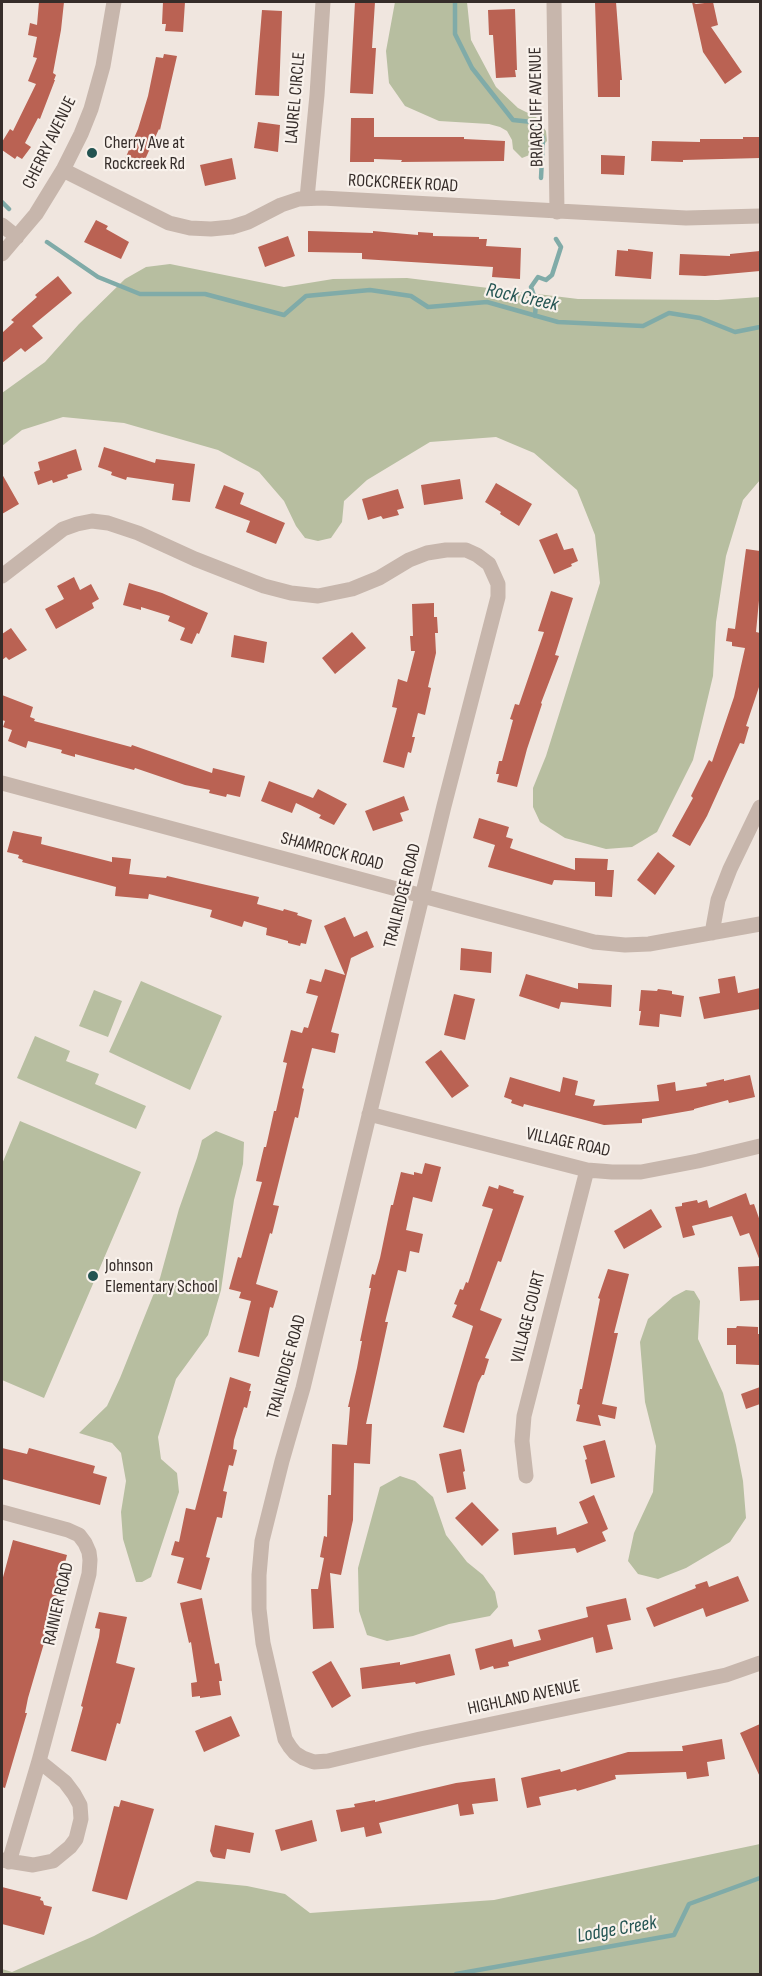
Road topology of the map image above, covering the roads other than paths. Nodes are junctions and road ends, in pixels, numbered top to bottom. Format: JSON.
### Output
{"nodes":[{"id":1,"x":114,"y":2,"type":"edge"},
{"id":2,"x":323,"y":2,"type":"edge"},
{"id":3,"x":554,"y":2,"type":"edge"},
{"id":4,"x":63,"y":170,"type":"junction"},
{"id":5,"x":307,"y":198,"type":"junction"},
{"id":6,"x":557,"y":212,"type":"junction"},
{"id":7,"x":760,"y":216,"type":"edge"},
{"id":8,"x":2,"y":225,"type":"edge"},
{"id":9,"x":18,"y":237,"type":"junction"},
{"id":10,"x":2,"y":254,"type":"edge"},
{"id":11,"x":2,"y":576,"type":"edge"},
{"id":12,"x":2,"y":783,"type":"edge"},
{"id":13,"x":760,"y":807,"type":"edge"},
{"id":14,"x":423,"y":896,"type":"junction"},
{"id":15,"x":760,"y":924,"type":"edge"},
{"id":16,"x":712,"y":933,"type":"junction"},
{"id":17,"x":369,"y":1114,"type":"junction"},
{"id":18,"x":760,"y":1146,"type":"edge"},
{"id":19,"x":586,"y":1170,"type":"junction"},
{"id":20,"x":526,"y":1476,"type":"dead end"},
{"id":21,"x":2,"y":1512,"type":"edge"},
{"id":22,"x":760,"y":1663,"type":"edge"},
{"id":23,"x":295,"y":1753,"type":"joint"},
{"id":24,"x":39,"y":1761,"type":"junction"},
{"id":25,"x":5,"y":1861,"type":"edge"}],
"edges":[{"from":1,"to":4,"type":"street","name":"CHERRY AVENUE"},
{"from":2,"to":5,"type":"street","name":"LAUREL CIRCLE"},
{"from":3,"to":6,"type":"street","name":"BRIARCLIFF AVENUE"},
{"from":4,"to":5,"type":"street","name":"ROCKCREEK ROAD"},
{"from":4,"to":9,"type":"street","name":"CHERRY AVENUE"},
{"from":5,"to":6,"type":"street","name":"ROCKCREEK ROAD"},
{"from":6,"to":7,"type":"street","name":"ROCKCREEK ROAD"},
{"from":8,"to":9,"type":"street"},
{"from":9,"to":10,"type":"street","name":"CHERRY AVENUE"},
{"from":11,"to":14,"type":"street","name":"TRAILRIDGE ROAD"},
{"from":12,"to":14,"type":"street","name":"SHAMROCK ROAD"},
{"from":13,"to":16,"type":"street"},
{"from":14,"to":16,"type":"street","name":"SHAMROCK ROAD"},
{"from":14,"to":17,"type":"street","name":"TRAILRIDGE ROAD"},
{"from":15,"to":16,"type":"street","name":"SHAMROCK ROAD"},
{"from":17,"to":19,"type":"street","name":"VILLAGE ROAD"},
{"from":17,"to":23,"type":"street","name":"TRAILRIDGE ROAD"},
{"from":18,"to":19,"type":"street","name":"VILLAGE ROAD"},
{"from":19,"to":20,"type":"street","name":"VILLAGE COURT"},
{"from":21,"to":24,"type":"street","name":"RAINIER ROAD"},
{"from":22,"to":23,"type":"street","name":"HIGHLAND AVENUE"},
{"from":24,"to":25,"type":"street","name":"RAINIER ROAD"},
{"from":24,"to":25,"type":"street","name":"RAINIER ROAD"}]}
